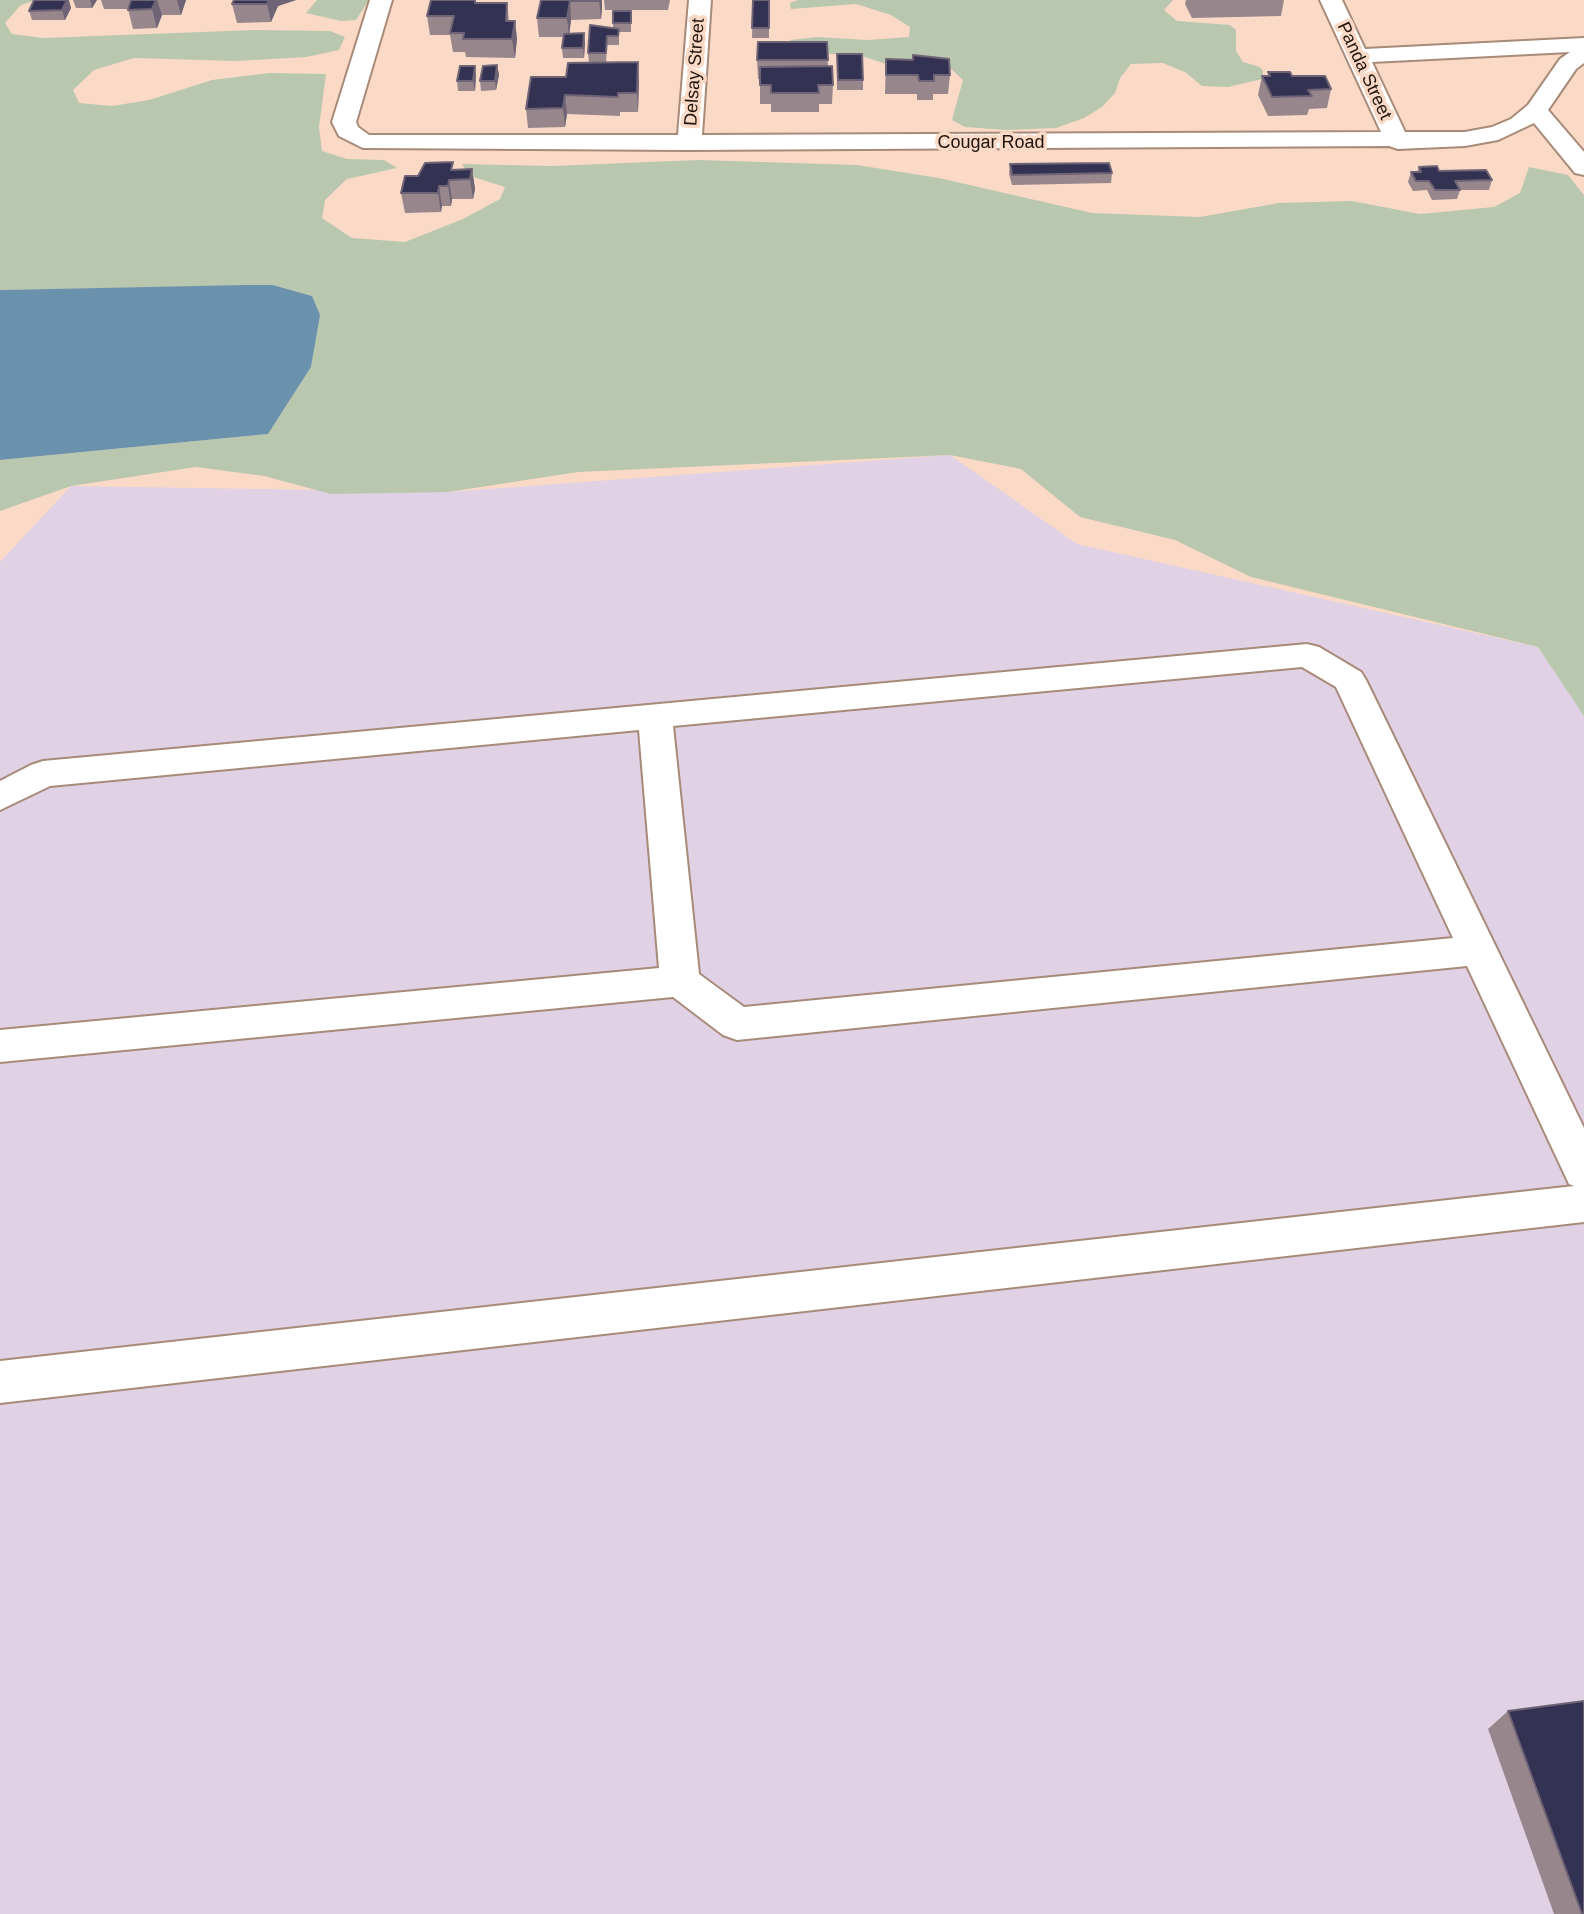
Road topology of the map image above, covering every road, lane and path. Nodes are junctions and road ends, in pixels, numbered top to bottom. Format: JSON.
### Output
{"nodes":[{"id":1,"x":381,"y":0,"type":"edge"},
{"id":2,"x":700,"y":0,"type":"edge"},
{"id":3,"x":1331,"y":0,"type":"edge"},
{"id":4,"x":1584,"y":45,"type":"edge"},
{"id":5,"x":1584,"y":52,"type":"edge"},
{"id":6,"x":1357,"y":56,"type":"junction"},
{"id":7,"x":1535,"y":110,"type":"junction"},
{"id":8,"x":1398,"y":142,"type":"junction"},
{"id":9,"x":689,"y":143,"type":"junction"},
{"id":10,"x":1584,"y":168,"type":"edge"},
{"id":11,"x":655,"y":716,"type":"junction"},
{"id":12,"x":0,"y":797,"type":"edge"},
{"id":13,"x":1478,"y":950,"type":"junction"},
{"id":14,"x":680,"y":981,"type":"junction"},
{"id":15,"x":0,"y":1046,"type":"edge"},
{"id":16,"x":1584,"y":1171,"type":"edge"},
{"id":17,"x":1584,"y":1203,"type":"edge"},
{"id":18,"x":0,"y":1382,"type":"edge"}],
"edges":[{"from":1,"to":9,"type":"street","name":"Cougar Road"},
{"from":2,"to":9,"type":"street","name":"Delsay Street"},
{"from":3,"to":6,"type":"street","name":"Panda Street"},
{"from":4,"to":6,"type":"street"},
{"from":5,"to":7,"type":"street","name":"Cougar Road"},
{"from":6,"to":8,"type":"street","name":"Panda Street"},
{"from":7,"to":8,"type":"street","name":"Cougar Road"},
{"from":7,"to":10,"type":"street"},
{"from":8,"to":9,"type":"street","name":"Cougar Road"},
{"from":11,"to":12,"type":"street"},
{"from":11,"to":13,"type":"street"},
{"from":11,"to":14,"type":"street"},
{"from":13,"to":14,"type":"street"},
{"from":13,"to":16,"type":"street"},
{"from":14,"to":15,"type":"street"},
{"from":17,"to":18,"type":"street"}]}
